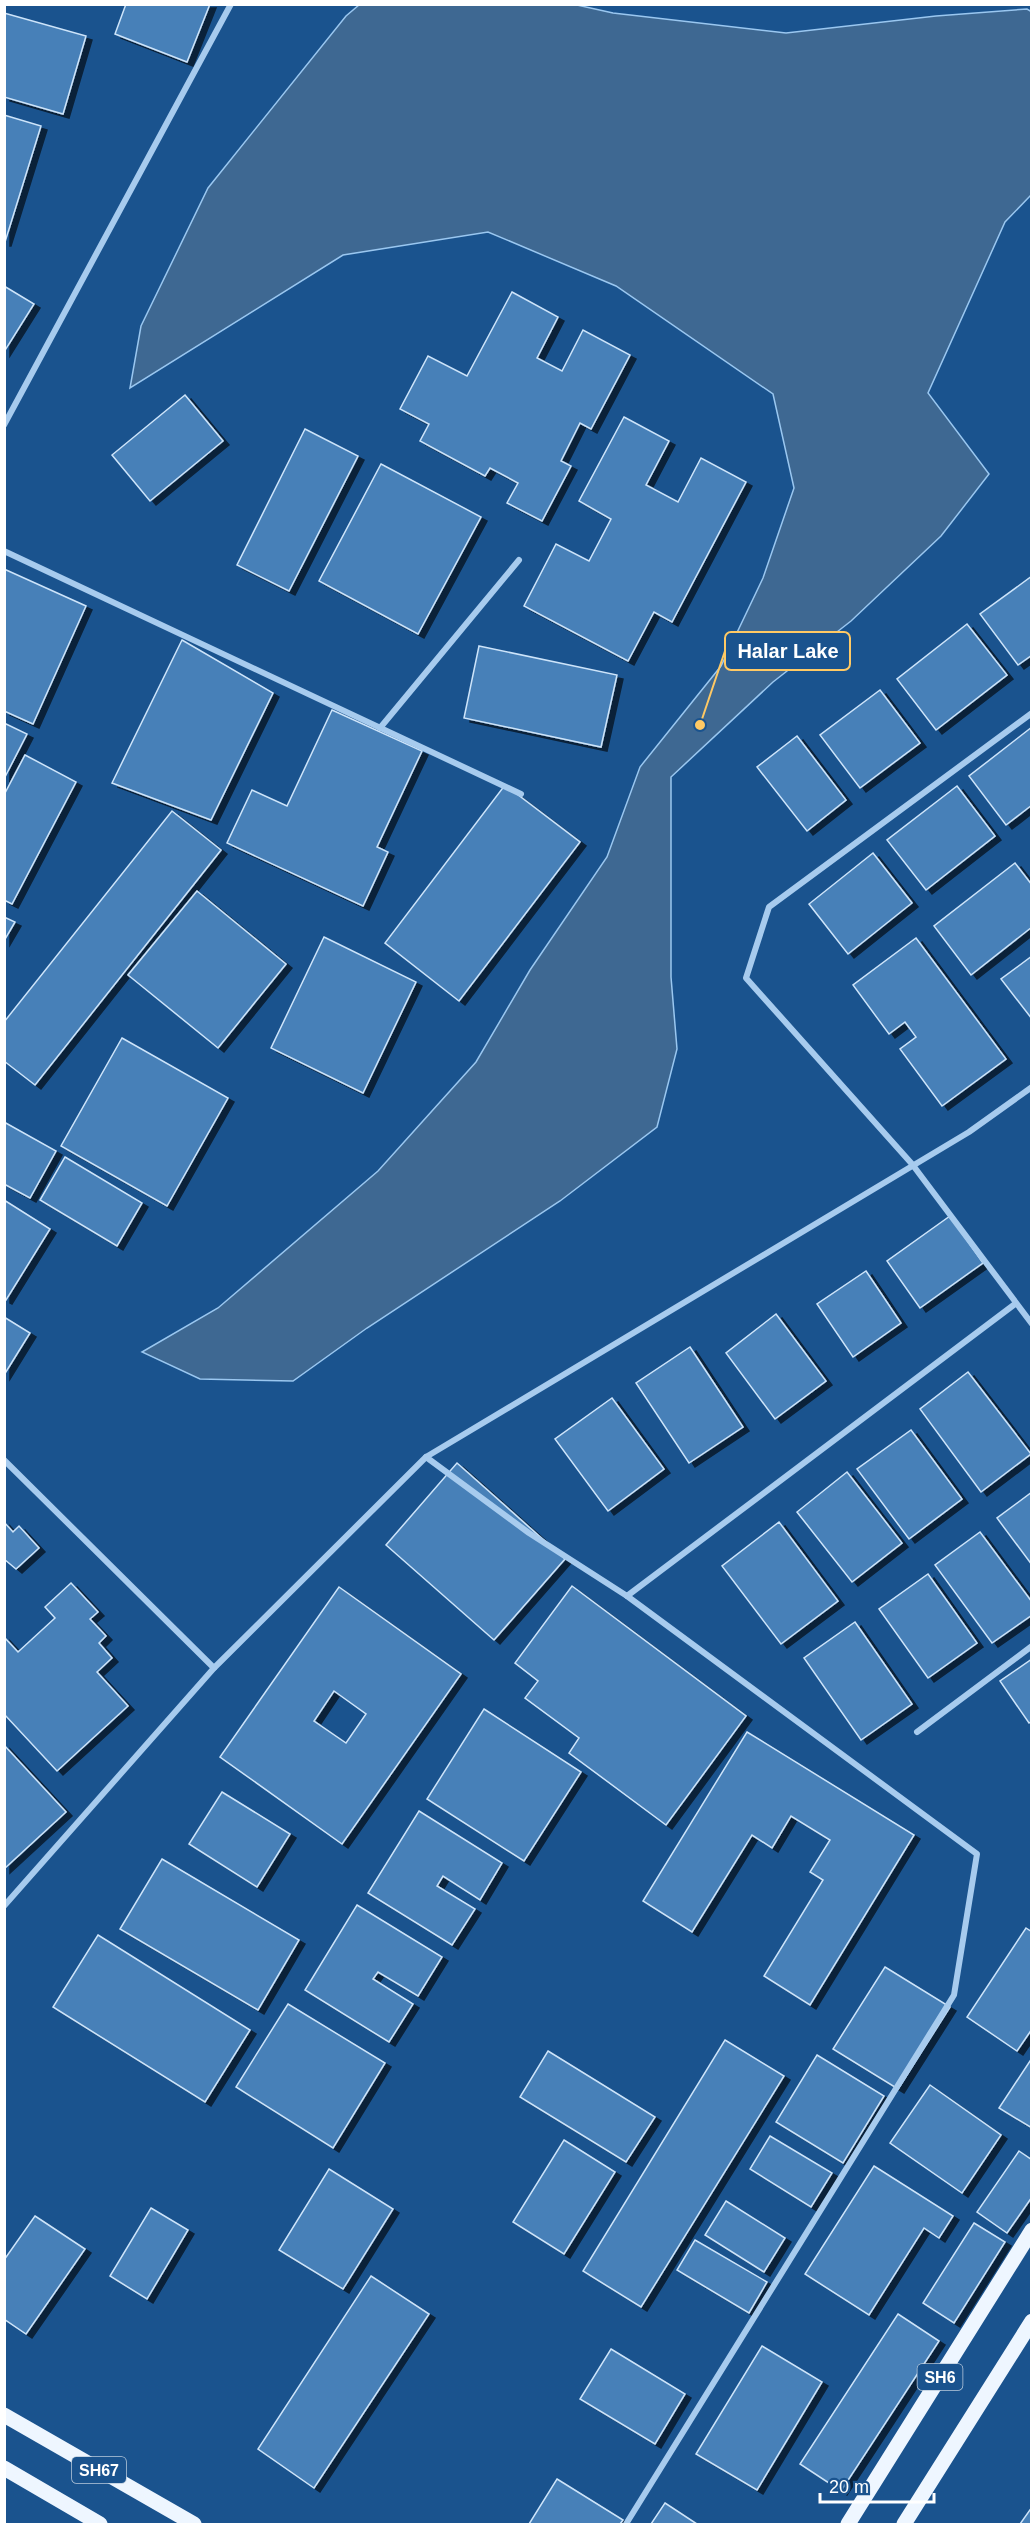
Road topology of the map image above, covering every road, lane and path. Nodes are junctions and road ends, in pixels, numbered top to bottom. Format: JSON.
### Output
{"nodes":[{"id":1,"x":231,"y":4,"type":"edge"},
{"id":2,"x":4,"y":425,"type":"edge"},
{"id":3,"x":4,"y":551,"type":"edge"},
{"id":4,"x":519,"y":560,"type":"dead end"},
{"id":5,"x":1032,"y":713,"type":"edge"},
{"id":6,"x":380,"y":728,"type":"junction"},
{"id":7,"x":521,"y":794,"type":"dead end"},
{"id":8,"x":1032,"y":1087,"type":"edge"},
{"id":9,"x":912,"y":1164,"type":"junction"},
{"id":10,"x":1015,"y":1304,"type":"junction"},
{"id":11,"x":1032,"y":1324,"type":"edge"},
{"id":12,"x":426,"y":1457,"type":"junction"},
{"id":13,"x":4,"y":1460,"type":"edge"},
{"id":14,"x":627,"y":1596,"type":"junction"},
{"id":15,"x":1032,"y":1646,"type":"edge"},
{"id":16,"x":214,"y":1668,"type":"junction"},
{"id":17,"x":917,"y":1732,"type":"dead end"},
{"id":18,"x":4,"y":1906,"type":"edge"},
{"id":19,"x":1032,"y":2230,"type":"edge"},
{"id":20,"x":1032,"y":2320,"type":"edge"},
{"id":21,"x":4,"y":2415,"type":"edge"},
{"id":22,"x":4,"y":2469,"type":"edge"},
{"id":23,"x":100,"y":2524,"type":"edge"},
{"id":24,"x":194,"y":2524,"type":"edge"},
{"id":25,"x":626,"y":2524,"type":"edge"},
{"id":26,"x":848,"y":2524,"type":"edge"},
{"id":27,"x":904,"y":2524,"type":"edge"}],
"edges":[{"from":1,"to":2,"type":"street"},
{"from":3,"to":6,"type":"street"},
{"from":4,"to":6,"type":"street"},
{"from":5,"to":9,"type":"street"},
{"from":6,"to":7,"type":"street"},
{"from":8,"to":9,"type":"street"},
{"from":9,"to":10,"type":"street"},
{"from":9,"to":12,"type":"street"},
{"from":10,"to":11,"type":"street"},
{"from":10,"to":14,"type":"street"},
{"from":12,"to":14,"type":"street"},
{"from":12,"to":16,"type":"street"},
{"from":13,"to":16,"type":"street"},
{"from":14,"to":25,"type":"street"},
{"from":15,"to":17,"type":"street"},
{"from":16,"to":18,"type":"street"},
{"from":19,"to":26,"type":"main road","number":"SH6"},
{"from":20,"to":27,"type":"main road"},
{"from":21,"to":24,"type":"main road","number":"SH67"},
{"from":22,"to":23,"type":"main road","number":"SH67"}]}
